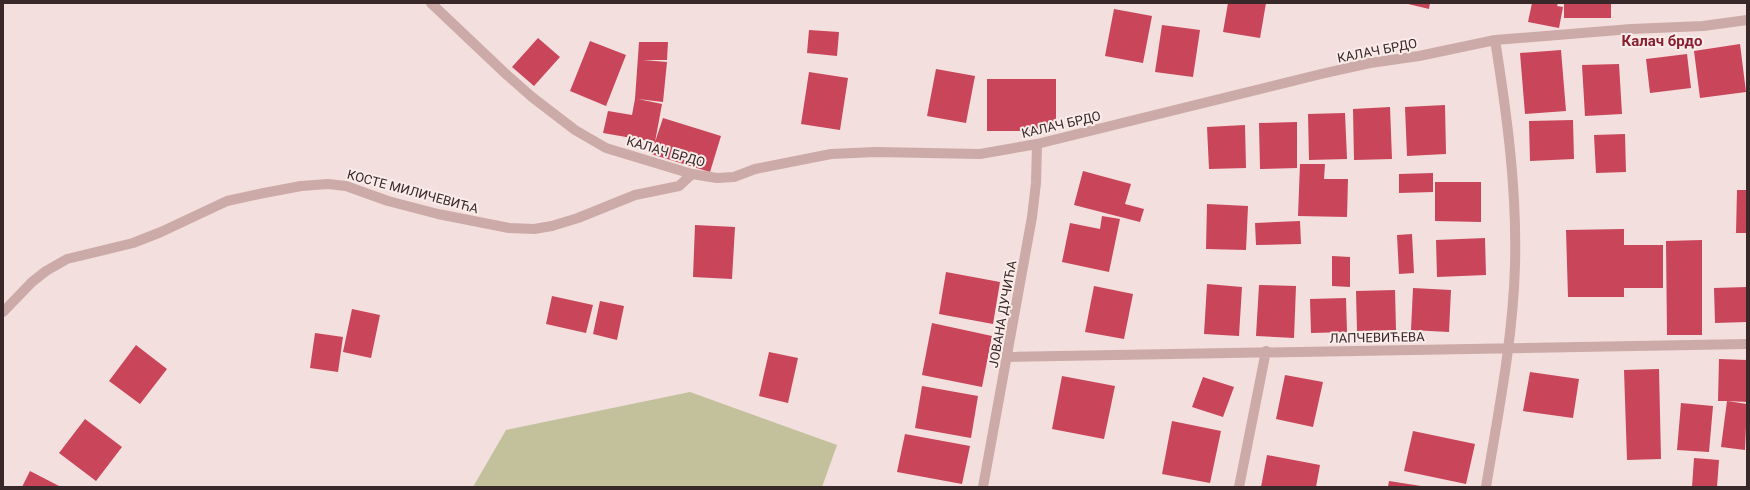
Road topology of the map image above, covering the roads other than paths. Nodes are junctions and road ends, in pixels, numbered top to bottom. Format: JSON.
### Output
{"nodes":[{"id":1,"x":431,"y":3,"type":"edge"},
{"id":2,"x":1747,"y":20,"type":"edge"},
{"id":3,"x":1495,"y":40,"type":"junction"},
{"id":4,"x":1037,"y":144,"type":"junction"},
{"id":5,"x":692,"y":174,"type":"junction"},
{"id":6,"x":3,"y":312,"type":"edge"},
{"id":7,"x":1747,"y":344,"type":"edge"},
{"id":8,"x":1508,"y":349,"type":"junction"},
{"id":9,"x":1266,"y":351,"type":"junction"},
{"id":10,"x":1007,"y":357,"type":"junction"},
{"id":11,"x":983,"y":487,"type":"edge"},
{"id":12,"x":1239,"y":487,"type":"edge"},
{"id":13,"x":1486,"y":487,"type":"edge"}],
"edges":[{"from":1,"to":5,"type":"street","name":"КАЛАЧ БРДО"},
{"from":2,"to":3,"type":"street","name":"КАЛАЧ БРДО"},
{"from":3,"to":4,"type":"street","name":"КАЛАЧ БРДО"},
{"from":3,"to":8,"type":"street"},
{"from":4,"to":5,"type":"street","name":"КАЛАЧ БРДО"},
{"from":4,"to":10,"type":"street","name":"ЈОВАНА ДУЧИЋА"},
{"from":5,"to":6,"type":"street","name":"КОСТЕ МИЛИЧЕВИЋА"},
{"from":7,"to":8,"type":"street","name":"ЛАПЧЕВИЋЕВА"},
{"from":8,"to":9,"type":"street","name":"ЛАПЧЕВИЋЕВА"},
{"from":8,"to":13,"type":"street"},
{"from":9,"to":10,"type":"street","name":"ЛАПЧЕВИЋЕВА"},
{"from":9,"to":12,"type":"street"},
{"from":10,"to":11,"type":"street","name":"ЈОВАНА ДУЧИЋА"}]}
